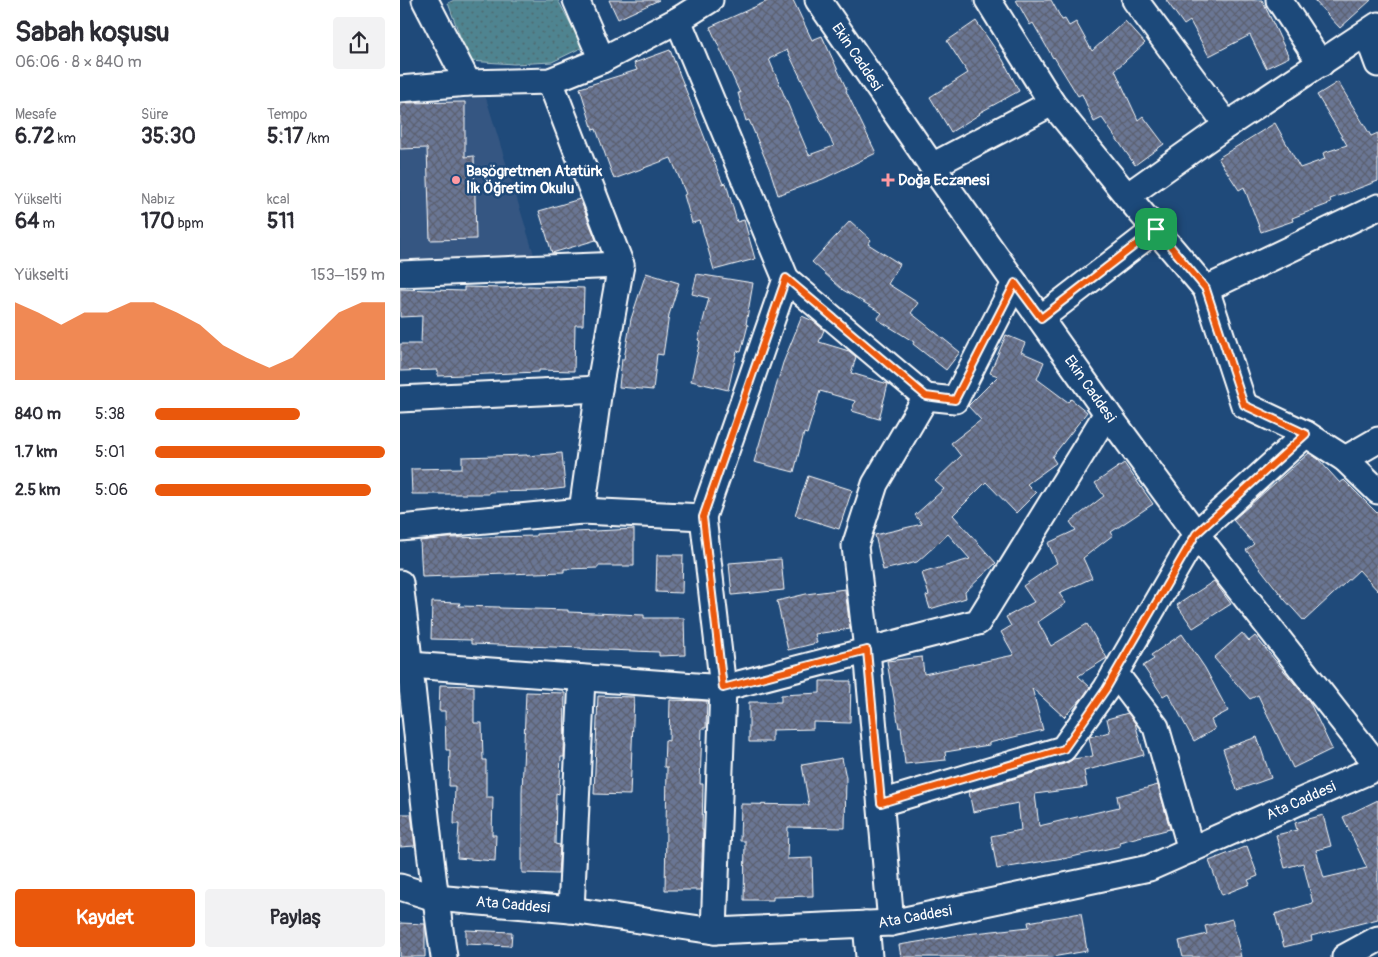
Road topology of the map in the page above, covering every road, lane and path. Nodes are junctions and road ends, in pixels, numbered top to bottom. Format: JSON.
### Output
{"nodes":[{"id":1,"x":425,"y":0,"type":"edge"},
{"id":2,"x":576,"y":0,"type":"edge"},
{"id":3,"x":710,"y":0,"type":"edge"},
{"id":4,"x":818,"y":0,"type":"edge"},
{"id":5,"x":988,"y":0,"type":"edge"},
{"id":6,"x":1135,"y":0,"type":"edge"},
{"id":7,"x":1279,"y":0,"type":"edge"},
{"id":8,"x":678,"y":20,"type":"junction"},
{"id":9,"x":1372,"y":29,"type":"edge"},
{"id":10,"x":602,"y":60,"type":"junction"},
{"id":11,"x":1321,"y":64,"type":"junction"},
{"id":12,"x":1378,"y":64,"type":"edge"},
{"id":13,"x":550,"y":81,"type":"junction"},
{"id":14,"x":468,"y":83,"type":"junction"},
{"id":15,"x":400,"y":89,"type":"edge"},
{"id":16,"x":1052,"y":103,"type":"junction"},
{"id":17,"x":1227,"y":125,"type":"junction"},
{"id":18,"x":932,"y":166,"type":"junction"},
{"id":19,"x":1127,"y":196,"type":"junction"},
{"id":20,"x":1378,"y":207,"type":"edge"},
{"id":21,"x":1156,"y":229,"type":"junction"},
{"id":22,"x":622,"y":265,"type":"junction"},
{"id":23,"x":400,"y":274,"type":"edge"},
{"id":24,"x":786,"y":278,"type":"junction"},
{"id":25,"x":1015,"y":283,"type":"junction"},
{"id":26,"x":1206,"y":289,"type":"junction"},
{"id":27,"x":1041,"y":318,"type":"junction"},
{"id":28,"x":599,"y":389,"type":"junction"},
{"id":29,"x":926,"y":396,"type":"junction"},
{"id":30,"x":400,"y":399,"type":"edge"},
{"id":31,"x":1107,"y":413,"type":"junction"},
{"id":32,"x":1306,"y":434,"type":"junction"},
{"id":33,"x":1378,"y":440,"type":"edge"},
{"id":34,"x":1346,"y":460,"type":"junction"},
{"id":35,"x":1378,"y":491,"type":"edge"},
{"id":36,"x":582,"y":511,"type":"junction"},
{"id":37,"x":703,"y":517,"type":"junction"},
{"id":38,"x":400,"y":528,"type":"edge"},
{"id":39,"x":1196,"y":534,"type":"junction"},
{"id":40,"x":400,"y":583,"type":"edge"},
{"id":41,"x":867,"y":650,"type":"junction"},
{"id":42,"x":410,"y":665,"type":"junction"},
{"id":43,"x":1115,"y":673,"type":"junction"},
{"id":44,"x":582,"y":678,"type":"junction"},
{"id":45,"x":723,"y":688,"type":"junction"},
{"id":46,"x":408,"y":718,"type":"edge"},
{"id":47,"x":1378,"y":766,"type":"edge"},
{"id":48,"x":881,"y":803,"type":"junction"},
{"id":49,"x":1191,"y":850,"type":"junction"},
{"id":50,"x":400,"y":888,"type":"edge"},
{"id":51,"x":435,"y":898,"type":"junction"},
{"id":52,"x":571,"y":910,"type":"junction"},
{"id":53,"x":891,"y":923,"type":"junction"},
{"id":54,"x":866,"y":924,"type":"junction"},
{"id":55,"x":714,"y":931,"type":"junction"},
{"id":56,"x":1378,"y":939,"type":"edge"},
{"id":57,"x":444,"y":957,"type":"edge"},
{"id":58,"x":869,"y":957,"type":"edge"},
{"id":59,"x":1345,"y":957,"type":"edge"}],
"edges":[{"from":1,"to":14,"type":"street"},
{"from":2,"to":10,"type":"street"},
{"from":3,"to":8,"type":"street"},
{"from":4,"to":18,"type":"street","name":"Ekin Caddesi"},
{"from":5,"to":16,"type":"street"},
{"from":6,"to":17,"type":"street"},
{"from":7,"to":11,"type":"street"},
{"from":8,"to":10,"type":"street"},
{"from":8,"to":24,"type":"street"},
{"from":9,"to":11,"type":"street"},
{"from":9,"to":12,"type":"street"},
{"from":10,"to":13,"type":"street"},
{"from":11,"to":17,"type":"street"},
{"from":13,"to":14,"type":"street"},
{"from":13,"to":22,"type":"street"},
{"from":14,"to":15,"type":"street"},
{"from":16,"to":18,"type":"street"},
{"from":16,"to":19,"type":"street"},
{"from":17,"to":19,"type":"street"},
{"from":18,"to":25,"type":"street","name":"Ekin Caddesi"},
{"from":19,"to":21,"type":"street"},
{"from":20,"to":26,"type":"street"},
{"from":21,"to":26,"type":"street"},
{"from":21,"to":27,"type":"street"},
{"from":22,"to":23,"type":"street"},
{"from":22,"to":28,"type":"street"},
{"from":24,"to":29,"type":"street"},
{"from":24,"to":37,"type":"street"},
{"from":25,"to":27,"type":"street","name":"Ekin Caddesi"},
{"from":25,"to":29,"type":"street"},
{"from":26,"to":32,"type":"street"},
{"from":27,"to":31,"type":"street","name":"Ekin Caddesi"},
{"from":28,"to":30,"type":"street"},
{"from":28,"to":36,"type":"street"},
{"from":29,"to":41,"type":"street"},
{"from":31,"to":39,"type":"street","name":"Ekin Caddesi"},
{"from":31,"to":41,"type":"street"},
{"from":32,"to":34,"type":"street"},
{"from":32,"to":39,"type":"street"},
{"from":33,"to":34,"type":"street"},
{"from":34,"to":35,"type":"street"},
{"from":36,"to":37,"type":"street"},
{"from":36,"to":38,"type":"street"},
{"from":37,"to":45,"type":"street"},
{"from":39,"to":43,"type":"street"},
{"from":39,"to":47,"type":"street","name":"Ekin Caddesi"},
{"from":40,"to":42,"type":"street"},
{"from":41,"to":45,"type":"street"},
{"from":41,"to":48,"type":"street"},
{"from":42,"to":44,"type":"street"},
{"from":42,"to":46,"type":"street"},
{"from":43,"to":48,"type":"street"},
{"from":43,"to":49,"type":"street"},
{"from":44,"to":45,"type":"street"},
{"from":44,"to":52,"type":"street"},
{"from":45,"to":55,"type":"street"},
{"from":46,"to":51,"type":"street"},
{"from":47,"to":49,"type":"street","name":"Ata Caddesi"},
{"from":48,"to":53,"type":"street"},
{"from":49,"to":53,"type":"street","name":"Ata Caddesi"},
{"from":50,"to":51,"type":"street","name":"Ata Caddesi"},
{"from":51,"to":52,"type":"street","name":"Ata Caddesi"},
{"from":51,"to":57,"type":"street"},
{"from":52,"to":55,"type":"street","name":"Ata Caddesi"},
{"from":53,"to":54,"type":"street","name":"Ata Caddesi"},
{"from":54,"to":55,"type":"street","name":"Ata Caddesi"},
{"from":54,"to":58,"type":"street"},
{"from":56,"to":59,"type":"street"}]}
